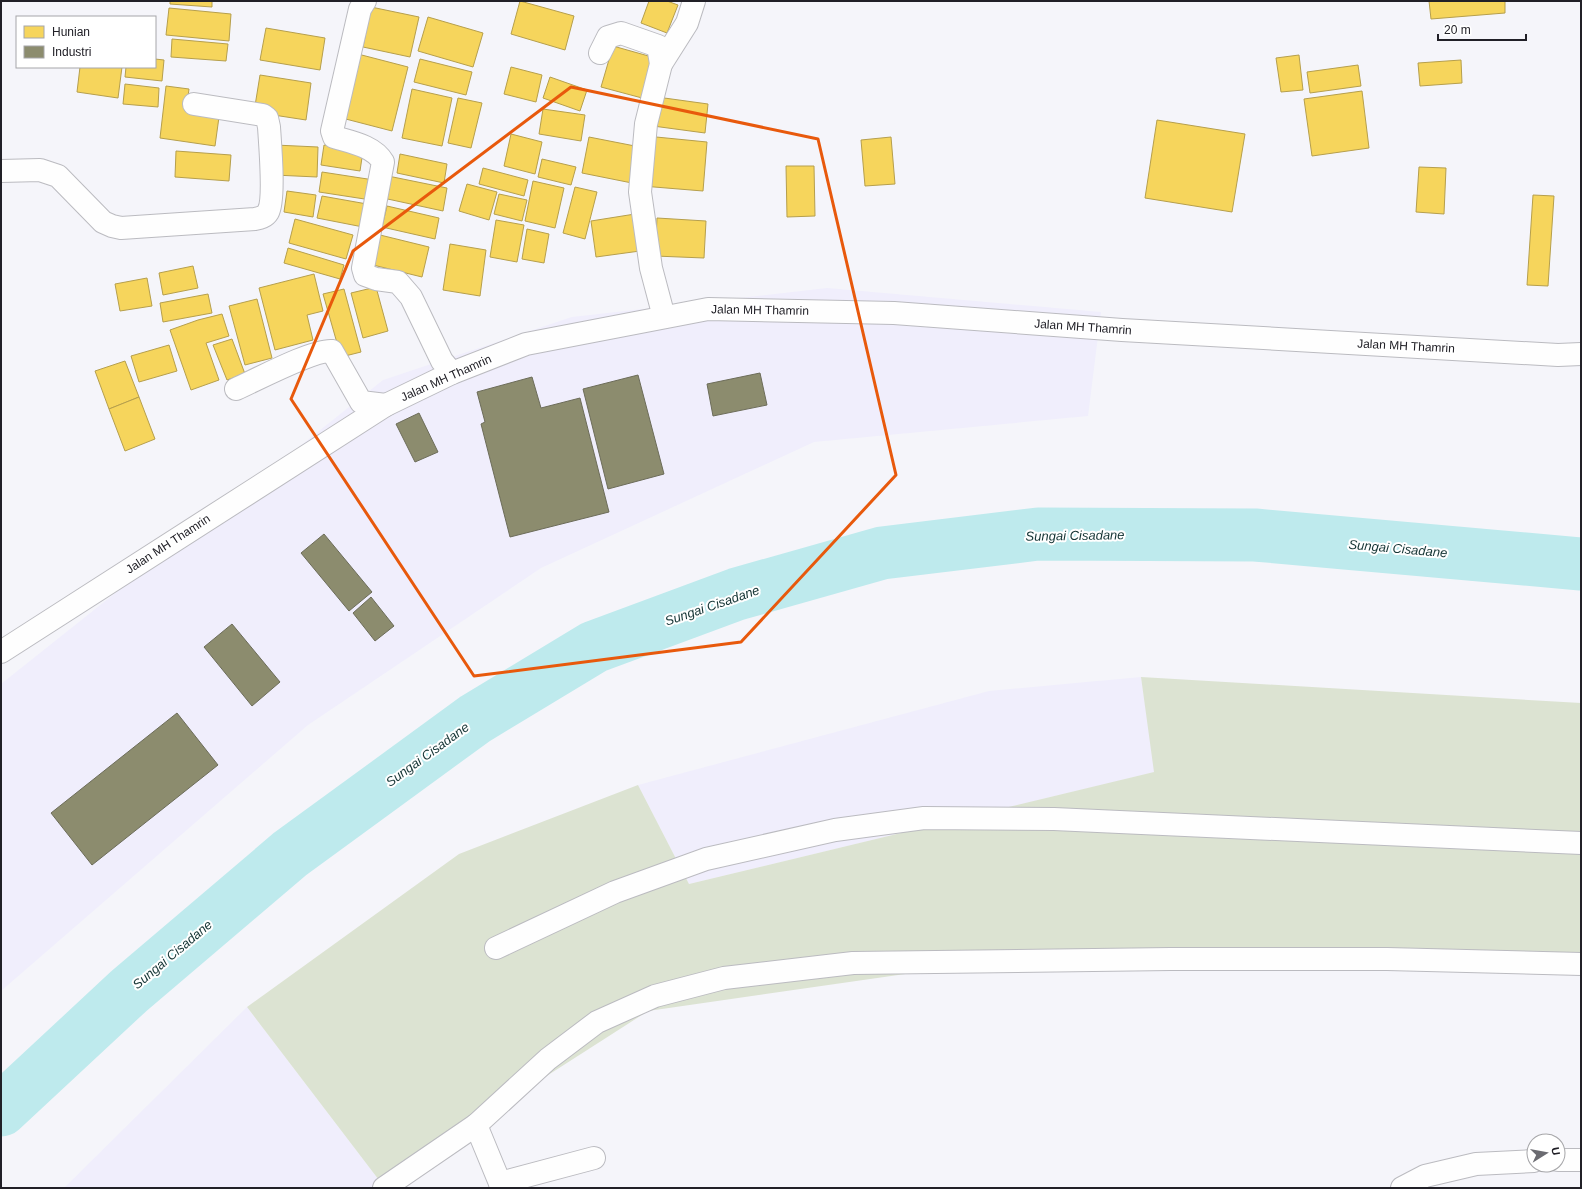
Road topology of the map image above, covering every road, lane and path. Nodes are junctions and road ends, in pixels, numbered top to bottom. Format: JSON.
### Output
{"nodes":[{"id":1,"x":365,"y":1,"type":"edge"},
{"id":2,"x":694,"y":1,"type":"edge"},
{"id":3,"x":600,"y":53,"type":"dead end"},
{"id":4,"x":661,"y":64,"type":"junction"},
{"id":5,"x":194,"y":104,"type":"dead end"},
{"id":6,"x":1,"y":171,"type":"edge"},
{"id":7,"x":663,"y":311,"type":"junction"},
{"id":8,"x":1581,"y":354,"type":"edge"},
{"id":9,"x":447,"y":367,"type":"junction"},
{"id":10,"x":236,"y":389,"type":"dead end"},
{"id":11,"x":386,"y":405,"type":"junction"},
{"id":12,"x":1,"y":652,"type":"edge"},
{"id":13,"x":1581,"y":843,"type":"edge"},
{"id":14,"x":496,"y":948,"type":"dead end"},
{"id":15,"x":1581,"y":964,"type":"edge"},
{"id":16,"x":476,"y":1125,"type":"junction"},
{"id":17,"x":594,"y":1158,"type":"dead end"},
{"id":18,"x":1566,"y":1160,"type":"edge"},
{"id":19,"x":1581,"y":1160,"type":"edge"},
{"id":20,"x":1526,"y":1161,"type":"edge"},
{"id":21,"x":1425,"y":1182,"type":"edge"},
{"id":22,"x":501,"y":1186,"type":"edge"},
{"id":23,"x":384,"y":1188,"type":"edge"},
{"id":24,"x":1402,"y":1188,"type":"edge"}],
"edges":[{"from":1,"to":9,"type":"street"},
{"from":2,"to":4,"type":"street"},
{"from":3,"to":4,"type":"street"},
{"from":4,"to":7,"type":"street"},
{"from":5,"to":6,"type":"street"},
{"from":7,"to":8,"type":"street","name":"Jalan MH Thamrin"},
{"from":7,"to":9,"type":"street","name":"Jalan MH Thamrin"},
{"from":9,"to":11,"type":"street","name":"Jalan MH Thamrin"},
{"from":10,"to":11,"type":"street"},
{"from":11,"to":12,"type":"street","name":"Jalan MH Thamrin"},
{"from":13,"to":14,"type":"street"},
{"from":15,"to":16,"type":"street"},
{"from":16,"to":22,"type":"street"},
{"from":16,"to":23,"type":"street"},
{"from":17,"to":22,"type":"street"},
{"from":18,"to":19,"type":"street"},
{"from":20,"to":21,"type":"street"},
{"from":21,"to":24,"type":"street"}]}
